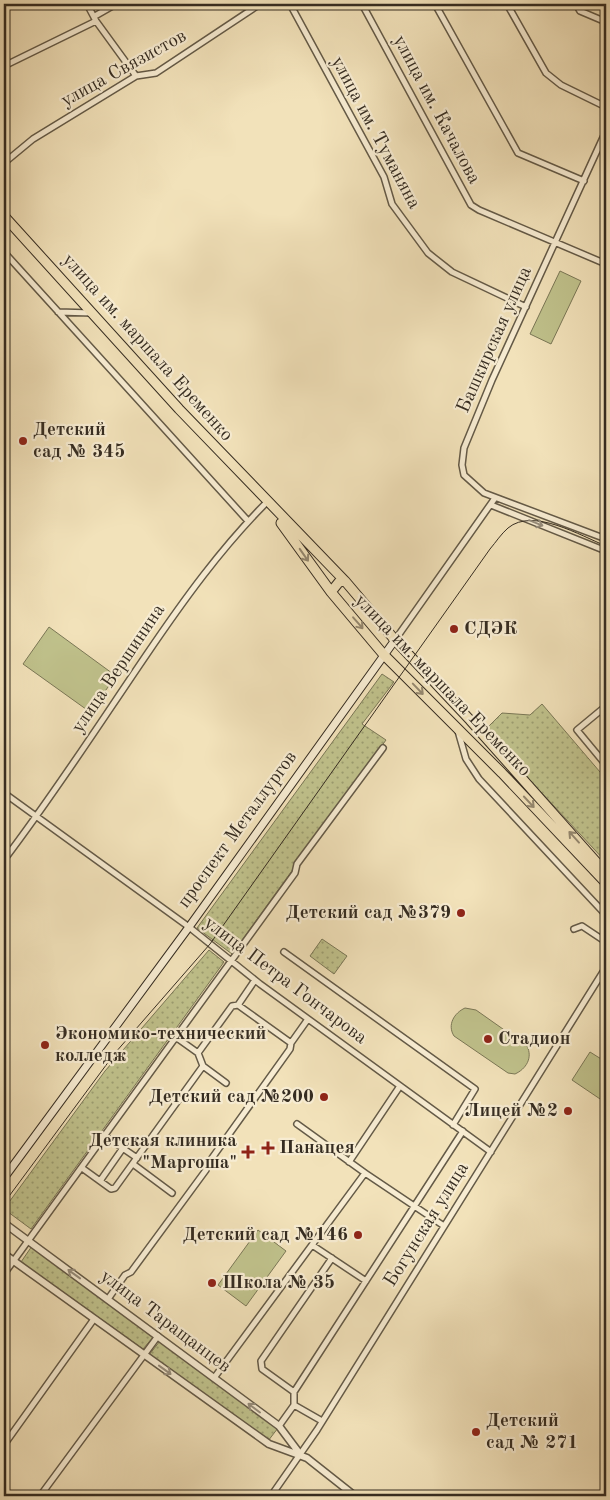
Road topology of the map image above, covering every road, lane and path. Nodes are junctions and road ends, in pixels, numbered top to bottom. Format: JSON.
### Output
{"nodes":[{"id":1,"x":87,"y":4,"type":"edge"},
{"id":2,"x":116,"y":4,"type":"edge"},
{"id":3,"x":260,"y":4,"type":"edge"},
{"id":4,"x":290,"y":4,"type":"edge"},
{"id":5,"x":362,"y":4,"type":"edge"},
{"id":6,"x":435,"y":4,"type":"edge"},
{"id":7,"x":507,"y":4,"type":"edge"},
{"id":8,"x":576,"y":4,"type":"edge"},
{"id":9,"x":96,"y":18,"type":"junction"},
{"id":10,"x":606,"y":22,"type":"edge"},
{"id":11,"x":4,"y":66,"type":"edge"},
{"id":12,"x":136,"y":76,"type":"junction"},
{"id":13,"x":606,"y":107,"type":"edge"},
{"id":14,"x":606,"y":131,"type":"edge"},
{"id":15,"x":4,"y":163,"type":"edge"},
{"id":16,"x":584,"y":181,"type":"junction"},
{"id":17,"x":5,"y":222,"type":"edge"},
{"id":18,"x":556,"y":243,"type":"junction"},
{"id":19,"x":4,"y":252,"type":"edge"},
{"id":20,"x":606,"y":264,"type":"edge"},
{"id":21,"x":526,"y":307,"type":"junction"},
{"id":22,"x":58,"y":312,"type":"junction"},
{"id":23,"x":92,"y":313,"type":"junction"},
{"id":24,"x":495,"y":498,"type":"junction"},
{"id":25,"x":266,"y":502,"type":"junction"},
{"id":26,"x":491,"y":505,"type":"junction"},
{"id":27,"x":248,"y":520,"type":"junction"},
{"id":28,"x":606,"y":539,"type":"edge"},
{"id":29,"x":606,"y":551,"type":"edge"},
{"id":30,"x":345,"y":581,"type":"junction"},
{"id":31,"x":331,"y":592,"type":"junction"},
{"id":32,"x":395,"y":640,"type":"junction"},
{"id":33,"x":384,"y":654,"type":"junction"},
{"id":34,"x":606,"y":706,"type":"edge"},
{"id":35,"x":470,"y":720,"type":"junction"},
{"id":36,"x":458,"y":730,"type":"junction"},
{"id":37,"x":383,"y":748,"type":"dead end"},
{"id":38,"x":606,"y":765,"type":"edge"},
{"id":39,"x":4,"y":793,"type":"edge"},
{"id":40,"x":37,"y":817,"type":"junction"},
{"id":41,"x":4,"y":860,"type":"edge"},
{"id":42,"x":606,"y":873,"type":"edge"},
{"id":43,"x":606,"y":883,"type":"edge"},
{"id":44,"x":606,"y":915,"type":"edge"},
{"id":45,"x":189,"y":927,"type":"junction"},
{"id":46,"x":574,"y":929,"type":"dead end"},
{"id":47,"x":606,"y":942,"type":"edge"},
{"id":48,"x":284,"y":952,"type":"dead end"},
{"id":49,"x":232,"y":961,"type":"junction"},
{"id":50,"x":606,"y":967,"type":"edge"},
{"id":51,"x":256,"y":980,"type":"junction"},
{"id":52,"x":238,"y":1005,"type":"junction"},
{"id":53,"x":308,"y":1019,"type":"junction"},
{"id":54,"x":177,"y":1038,"type":"junction"},
{"id":55,"x":291,"y":1043,"type":"junction"},
{"id":56,"x":198,"y":1053,"type":"junction"},
{"id":57,"x":203,"y":1066,"type":"junction"},
{"id":58,"x":226,"y":1083,"type":"dead end"},
{"id":59,"x":400,"y":1086,"type":"junction"},
{"id":60,"x":297,"y":1124,"type":"dead end"},
{"id":61,"x":453,"y":1124,"type":"junction"},
{"id":62,"x":463,"y":1132,"type":"junction"},
{"id":63,"x":105,"y":1136,"type":"junction"},
{"id":64,"x":123,"y":1148,"type":"junction"},
{"id":65,"x":490,"y":1152,"type":"junction"},
{"id":66,"x":137,"y":1158,"type":"junction"},
{"id":67,"x":349,"y":1162,"type":"junction"},
{"id":68,"x":132,"y":1164,"type":"junction"},
{"id":69,"x":82,"y":1168,"type":"junction"},
{"id":70,"x":365,"y":1173,"type":"junction"},
{"id":71,"x":4,"y":1178,"type":"edge"},
{"id":72,"x":100,"y":1181,"type":"junction"},
{"id":73,"x":172,"y":1193,"type":"dead end"},
{"id":74,"x":414,"y":1207,"type":"junction"},
{"id":75,"x":4,"y":1223,"type":"edge"},
{"id":76,"x":444,"y":1226,"type":"junction"},
{"id":77,"x":29,"y":1240,"type":"junction"},
{"id":78,"x":312,"y":1245,"type":"junction"},
{"id":79,"x":4,"y":1254,"type":"edge"},
{"id":80,"x":332,"y":1258,"type":"junction"},
{"id":81,"x":13,"y":1261,"type":"junction"},
{"id":82,"x":4,"y":1274,"type":"edge"},
{"id":83,"x":366,"y":1281,"type":"junction"},
{"id":84,"x":108,"y":1299,"type":"junction"},
{"id":85,"x":94,"y":1319,"type":"junction"},
{"id":86,"x":158,"y":1336,"type":"junction"},
{"id":87,"x":143,"y":1354,"type":"junction"},
{"id":88,"x":214,"y":1378,"type":"junction"},
{"id":89,"x":294,"y":1392,"type":"junction"},
{"id":90,"x":294,"y":1405,"type":"junction"},
{"id":91,"x":322,"y":1421,"type":"junction"},
{"id":92,"x":279,"y":1426,"type":"junction"},
{"id":93,"x":4,"y":1445,"type":"edge"},
{"id":94,"x":300,"y":1454,"type":"junction"},
{"id":95,"x":40,"y":1496,"type":"edge"},
{"id":96,"x":271,"y":1496,"type":"edge"},
{"id":97,"x":355,"y":1496,"type":"edge"}],
"edges":[{"from":1,"to":9,"type":"street"},
{"from":2,"to":9,"type":"street"},
{"from":3,"to":12,"type":"street","name":"улица Связистов"},
{"from":4,"to":21,"type":"street","name":"улица им. Туманяна"},
{"from":5,"to":18,"type":"street","name":"улица им. Качалова"},
{"from":6,"to":16,"type":"street"},
{"from":7,"to":13,"type":"street"},
{"from":8,"to":10,"type":"street"},
{"from":9,"to":11,"type":"street"},
{"from":9,"to":12,"type":"street"},
{"from":12,"to":15,"type":"street","name":"улица Связистов"},
{"from":14,"to":16,"type":"street","name":"Башкирская улица"},
{"from":16,"to":18,"type":"street","name":"Башкирская улица"},
{"from":17,"to":23,"type":"highway","name":"улица им. маршала Еременко"},
{"from":18,"to":20,"type":"street","name":"улица им. Качалова"},
{"from":18,"to":21,"type":"street","name":"Башкирская улица"},
{"from":19,"to":22,"type":"street"},
{"from":21,"to":24,"type":"street","name":"Башкирская улица"},
{"from":22,"to":23,"type":"street"},
{"from":22,"to":27,"type":"street"},
{"from":23,"to":25,"type":"highway","name":"улица им. маршала Еременко"},
{"from":24,"to":26,"type":"street","name":"проспект Металлургов"},
{"from":24,"to":28,"type":"street","name":"Башкирская улица"},
{"from":25,"to":27,"type":"street","name":"улица Вершинина"},
{"from":25,"to":30,"type":"highway","name":"улица им. маршала Еременко"},
{"from":25,"to":31,"type":"highway","name":"улица им. маршала Еременко","one_way":true},
{"from":26,"to":29,"type":"street","one_way":true},
{"from":26,"to":32,"type":"street","name":"проспект Металлургов"},
{"from":27,"to":40,"type":"street","name":"улица Вершинина"},
{"from":30,"to":31,"type":"highway"},
{"from":30,"to":32,"type":"highway","name":"улица им. маршала Еременко"},
{"from":31,"to":33,"type":"highway","name":"улица им. маршала Еременко","one_way":true},
{"from":32,"to":33,"type":"main road","name":"проспект Металлургов"},
{"from":32,"to":35,"type":"highway","name":"улица им. маршала Еременко"},
{"from":33,"to":36,"type":"highway","name":"улица им. маршала Еременко","one_way":true},
{"from":33,"to":45,"type":"main road","name":"проспект Металлургов"},
{"from":34,"to":38,"type":"street"},
{"from":35,"to":36,"type":"highway"},
{"from":42,"to":35,"type":"highway","name":"улица им. маршала Еременко","one_way":true},
{"from":36,"to":43,"type":"highway","name":"улица им. маршала Еременко","one_way":true},
{"from":36,"to":44,"type":"street"},
{"from":37,"to":49,"type":"street"},
{"from":39,"to":40,"type":"street","name":"улица Петра Гончарова"},
{"from":40,"to":41,"type":"street","name":"улица Вершинина"},
{"from":40,"to":45,"type":"street","name":"улица Петра Гончарова"},
{"from":45,"to":49,"type":"street","name":"улица Петра Гончарова"},
{"from":45,"to":71,"type":"main road","name":"проспект Металлургов"},
{"from":46,"to":47,"type":"street"},
{"from":48,"to":61,"type":"street"},
{"from":49,"to":51,"type":"street","name":"улица Петра Гончарова"},
{"from":49,"to":54,"type":"street"},
{"from":50,"to":65,"type":"street","name":"Богунская улица"},
{"from":51,"to":52,"type":"street"},
{"from":51,"to":53,"type":"street","name":"улица Петра Гончарова"},
{"from":52,"to":55,"type":"street"},
{"from":52,"to":56,"type":"street"},
{"from":53,"to":55,"type":"street"},
{"from":53,"to":59,"type":"street","name":"улица Петра Гончарова"},
{"from":54,"to":56,"type":"street"},
{"from":54,"to":63,"type":"street"},
{"from":55,"to":84,"type":"street"},
{"from":56,"to":57,"type":"street"},
{"from":57,"to":58,"type":"street"},
{"from":57,"to":66,"type":"street"},
{"from":59,"to":61,"type":"street","name":"улица Петра Гончарова"},
{"from":59,"to":67,"type":"street"},
{"from":60,"to":67,"type":"street"},
{"from":61,"to":62,"type":"street","name":"улица Петра Гончарова"},
{"from":62,"to":65,"type":"street","name":"улица Петра Гончарова"},
{"from":62,"to":74,"type":"street"},
{"from":63,"to":64,"type":"street"},
{"from":63,"to":69,"type":"street"},
{"from":64,"to":66,"type":"street"},
{"from":64,"to":72,"type":"street"},
{"from":65,"to":76,"type":"street","name":"Богунская улица"},
{"from":66,"to":68,"type":"street"},
{"from":67,"to":70,"type":"street"},
{"from":68,"to":72,"type":"street"},
{"from":68,"to":73,"type":"street"},
{"from":69,"to":72,"type":"street"},
{"from":69,"to":77,"type":"street"},
{"from":70,"to":74,"type":"street"},
{"from":70,"to":78,"type":"street"},
{"from":74,"to":76,"type":"street"},
{"from":74,"to":83,"type":"street"},
{"from":75,"to":77,"type":"street","name":"улица Таращанцев"},
{"from":76,"to":91,"type":"street","name":"Богунская улица"},
{"from":77,"to":81,"type":"street"},
{"from":84,"to":77,"type":"street","name":"улица Таращанцев","one_way":true},
{"from":78,"to":80,"type":"street"},
{"from":78,"to":88,"type":"street"},
{"from":79,"to":81,"type":"street","name":"улица Таращанцев"},
{"from":80,"to":83,"type":"street"},
{"from":80,"to":89,"type":"street"},
{"from":81,"to":82,"type":"street"},
{"from":81,"to":85,"type":"street","name":"улица Таращанцев"},
{"from":83,"to":89,"type":"street"},
{"from":84,"to":86,"type":"street","name":"улица Таращанцев"},
{"from":85,"to":87,"type":"street","name":"улица Таращанцев"},
{"from":85,"to":93,"type":"street"},
{"from":86,"to":87,"type":"street"},
{"from":86,"to":88,"type":"street","name":"улица Таращанцев"},
{"from":87,"to":94,"type":"street","name":"улица Таращанцев","one_way":true},
{"from":87,"to":95,"type":"street"},
{"from":92,"to":88,"type":"street","name":"улица Таращанцев","one_way":true},
{"from":89,"to":90,"type":"street"},
{"from":90,"to":91,"type":"street"},
{"from":90,"to":92,"type":"street"},
{"from":91,"to":94,"type":"street","name":"Богунская улица"},
{"from":92,"to":94,"type":"street","name":"улица Таращанцев"},
{"from":94,"to":96,"type":"street","name":"Богунская улица"},
{"from":94,"to":97,"type":"street","name":"улица Таращанцев"}]}
